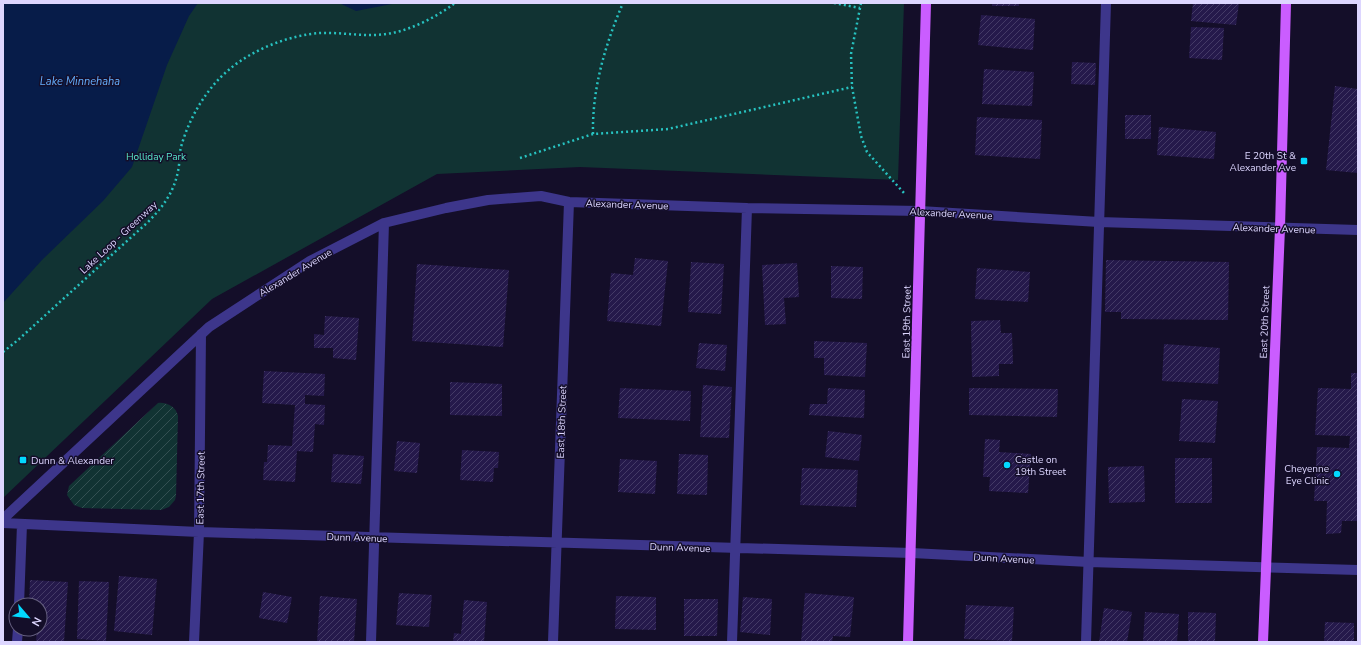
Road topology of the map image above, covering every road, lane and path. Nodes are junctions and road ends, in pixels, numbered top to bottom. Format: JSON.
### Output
{"nodes":[{"id":1,"x":455,"y":3,"type":"edge"},
{"id":2,"x":623,"y":3,"type":"edge"},
{"id":3,"x":834,"y":3,"type":"edge"},
{"id":4,"x":861,"y":3,"type":"edge"},
{"id":5,"x":926,"y":3,"type":"edge"},
{"id":6,"x":1106,"y":3,"type":"edge"},
{"id":7,"x":1286,"y":3,"type":"edge"},
{"id":8,"x":860,"y":8,"type":"junction"},
{"id":9,"x":852,"y":87,"type":"junction"},
{"id":10,"x":593,"y":134,"type":"junction"},
{"id":11,"x":520,"y":158,"type":"dead end"},
{"id":12,"x":570,"y":202,"type":"junction"},
{"id":13,"x":747,"y":208,"type":"junction"},
{"id":14,"x":920,"y":211,"type":"junction"},
{"id":15,"x":1099,"y":222,"type":"junction"},
{"id":16,"x":384,"y":223,"type":"junction"},
{"id":17,"x":1280,"y":228,"type":"junction"},
{"id":18,"x":1358,"y":230,"type":"edge"},
{"id":19,"x":201,"y":334,"type":"junction"},
{"id":20,"x":3,"y":352,"type":"edge"},
{"id":21,"x":3,"y":519,"type":"edge"},
{"id":22,"x":3,"y":523,"type":"edge"},
{"id":23,"x":22,"y":524,"type":"junction"},
{"id":24,"x":199,"y":532,"type":"junction"},
{"id":25,"x":373,"y":538,"type":"junction"},
{"id":26,"x":557,"y":543,"type":"junction"},
{"id":27,"x":735,"y":549,"type":"junction"},
{"id":28,"x":912,"y":553,"type":"junction"},
{"id":29,"x":1089,"y":562,"type":"junction"},
{"id":30,"x":1266,"y":567,"type":"junction"},
{"id":31,"x":1358,"y":570,"type":"edge"},
{"id":32,"x":19,"y":597,"type":"edge"},
{"id":33,"x":194,"y":642,"type":"edge"},
{"id":34,"x":370,"y":642,"type":"edge"},
{"id":35,"x":553,"y":642,"type":"edge"},
{"id":36,"x":732,"y":642,"type":"edge"},
{"id":37,"x":908,"y":642,"type":"edge"},
{"id":38,"x":1086,"y":642,"type":"edge"},
{"id":39,"x":1263,"y":642,"type":"edge"}],
"edges":[{"from":1,"to":20,"type":"path","name":"Lake Loop - Greenway"},
{"from":2,"to":10,"type":"path"},
{"from":3,"to":8,"type":"path"},
{"from":4,"to":8,"type":"path"},
{"from":5,"to":14,"type":"main road","name":"East 19th Street"},
{"from":6,"to":15,"type":"street"},
{"from":7,"to":17,"type":"main road","name":"East 20th Street"},
{"from":8,"to":9,"type":"path"},
{"from":9,"to":10,"type":"path"},
{"from":9,"to":14,"type":"path"},
{"from":10,"to":11,"type":"path"},
{"from":12,"to":13,"type":"street","name":"Alexander Avenue"},
{"from":12,"to":16,"type":"street","name":"Alexander Avenue"},
{"from":12,"to":26,"type":"street","name":"East 18th Street"},
{"from":13,"to":14,"type":"street","name":"Alexander Avenue"},
{"from":13,"to":27,"type":"street"},
{"from":14,"to":15,"type":"street","name":"Alexander Avenue"},
{"from":14,"to":28,"type":"main road","name":"East 19th Street"},
{"from":15,"to":17,"type":"street","name":"Alexander Avenue"},
{"from":15,"to":29,"type":"street"},
{"from":16,"to":19,"type":"street","name":"Alexander Avenue"},
{"from":16,"to":25,"type":"street"},
{"from":17,"to":18,"type":"street","name":"Alexander Avenue"},
{"from":17,"to":30,"type":"main road","name":"East 20th Street"},
{"from":19,"to":21,"type":"street","name":"Alexander Avenue"},
{"from":19,"to":24,"type":"street","name":"East 17th Street"},
{"from":22,"to":23,"type":"street","name":"Dunn Avenue"},
{"from":23,"to":24,"type":"street","name":"Dunn Avenue"},
{"from":23,"to":32,"type":"street"},
{"from":24,"to":25,"type":"street","name":"Dunn Avenue"},
{"from":24,"to":33,"type":"street","name":"East 17th Street"},
{"from":25,"to":26,"type":"street","name":"Dunn Avenue"},
{"from":25,"to":34,"type":"street"},
{"from":26,"to":27,"type":"street","name":"Dunn Avenue"},
{"from":26,"to":35,"type":"street","name":"East 18th Street"},
{"from":27,"to":28,"type":"street","name":"Dunn Avenue"},
{"from":27,"to":36,"type":"street"},
{"from":28,"to":29,"type":"street","name":"Dunn Avenue"},
{"from":28,"to":37,"type":"main road","name":"East 19th Street"},
{"from":29,"to":30,"type":"street","name":"Dunn Avenue"},
{"from":29,"to":38,"type":"street"},
{"from":30,"to":31,"type":"street","name":"Dunn Avenue"},
{"from":30,"to":39,"type":"main road","name":"East 20th Street"}]}
